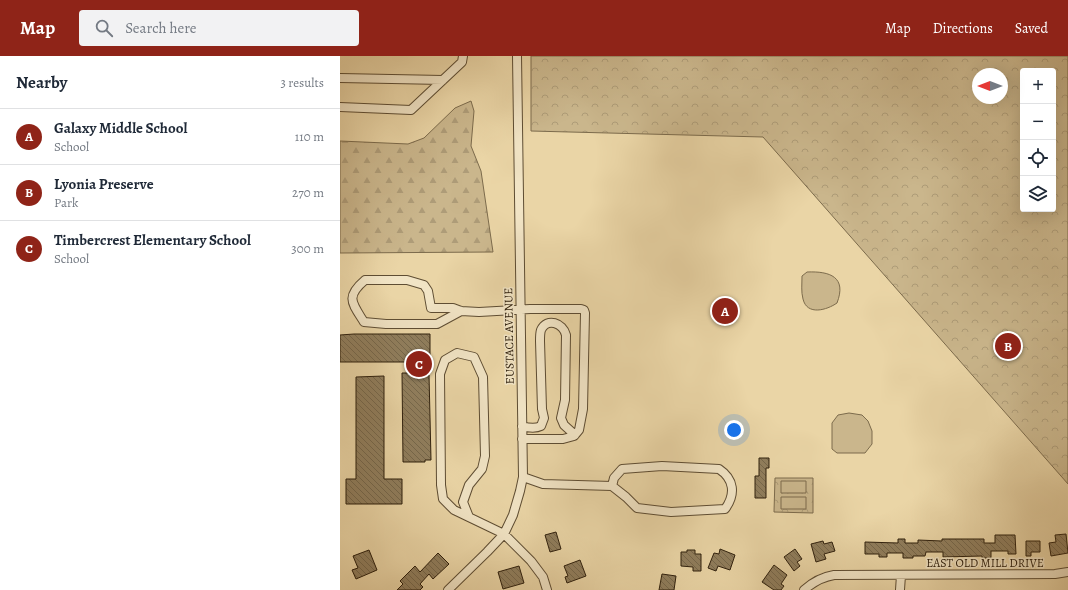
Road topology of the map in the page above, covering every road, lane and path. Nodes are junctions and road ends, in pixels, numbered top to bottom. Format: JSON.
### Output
{"nodes":[{"id":1,"x":463,"y":56,"type":"edge"},
{"id":2,"x":517,"y":56,"type":"edge"},
{"id":3,"x":340,"y":78,"type":"edge"},
{"id":4,"x":443,"y":80,"type":"junction"},
{"id":5,"x":340,"y":107,"type":"edge"},
{"id":6,"x":520,"y":310,"type":"junction"},
{"id":7,"x":461,"y":311,"type":"junction"},
{"id":8,"x":522,"y":426,"type":"junction"},
{"id":9,"x":575,"y":435,"type":"junction"},
{"id":10,"x":522,"y":439,"type":"junction"},
{"id":11,"x":523,"y":477,"type":"junction"},
{"id":12,"x":612,"y":486,"type":"junction"},
{"id":13,"x":469,"y":517,"type":"junction"},
{"id":14,"x":504,"y":534,"type":"junction"},
{"id":15,"x":1068,"y":572,"type":"edge"},
{"id":16,"x":901,"y":575,"type":"junction"},
{"id":17,"x":448,"y":590,"type":"edge"},
{"id":18,"x":547,"y":590,"type":"edge"},
{"id":19,"x":804,"y":590,"type":"edge"},
{"id":20,"x":900,"y":590,"type":"edge"}],
"edges":[{"from":1,"to":4,"type":"street"},
{"from":2,"to":6,"type":"street","name":"EUSTACE AVENUE"},
{"from":3,"to":4,"type":"street"},
{"from":4,"to":5,"type":"street"},
{"from":6,"to":7,"type":"street"},
{"from":6,"to":8,"type":"street","name":"EUSTACE AVENUE"},
{"from":6,"to":9,"type":"street"},
{"from":7,"to":7,"type":"street"},
{"from":8,"to":9,"type":"street"},
{"from":8,"to":10,"type":"street","name":"EUSTACE AVENUE"},
{"from":9,"to":10,"type":"street"},
{"from":10,"to":11,"type":"street","name":"EUSTACE AVENUE"},
{"from":11,"to":12,"type":"street"},
{"from":11,"to":14,"type":"street","name":"EUSTACE AVENUE"},
{"from":12,"to":12,"type":"street"},
{"from":13,"to":13,"type":"street"},
{"from":13,"to":14,"type":"street"},
{"from":14,"to":17,"type":"street","name":"EUSTACE AVENUE"},
{"from":14,"to":18,"type":"street"},
{"from":15,"to":16,"type":"street","name":"EAST OLD MILL DRIVE"},
{"from":16,"to":19,"type":"street","name":"EAST OLD MILL DRIVE"},
{"from":16,"to":20,"type":"street"}]}
